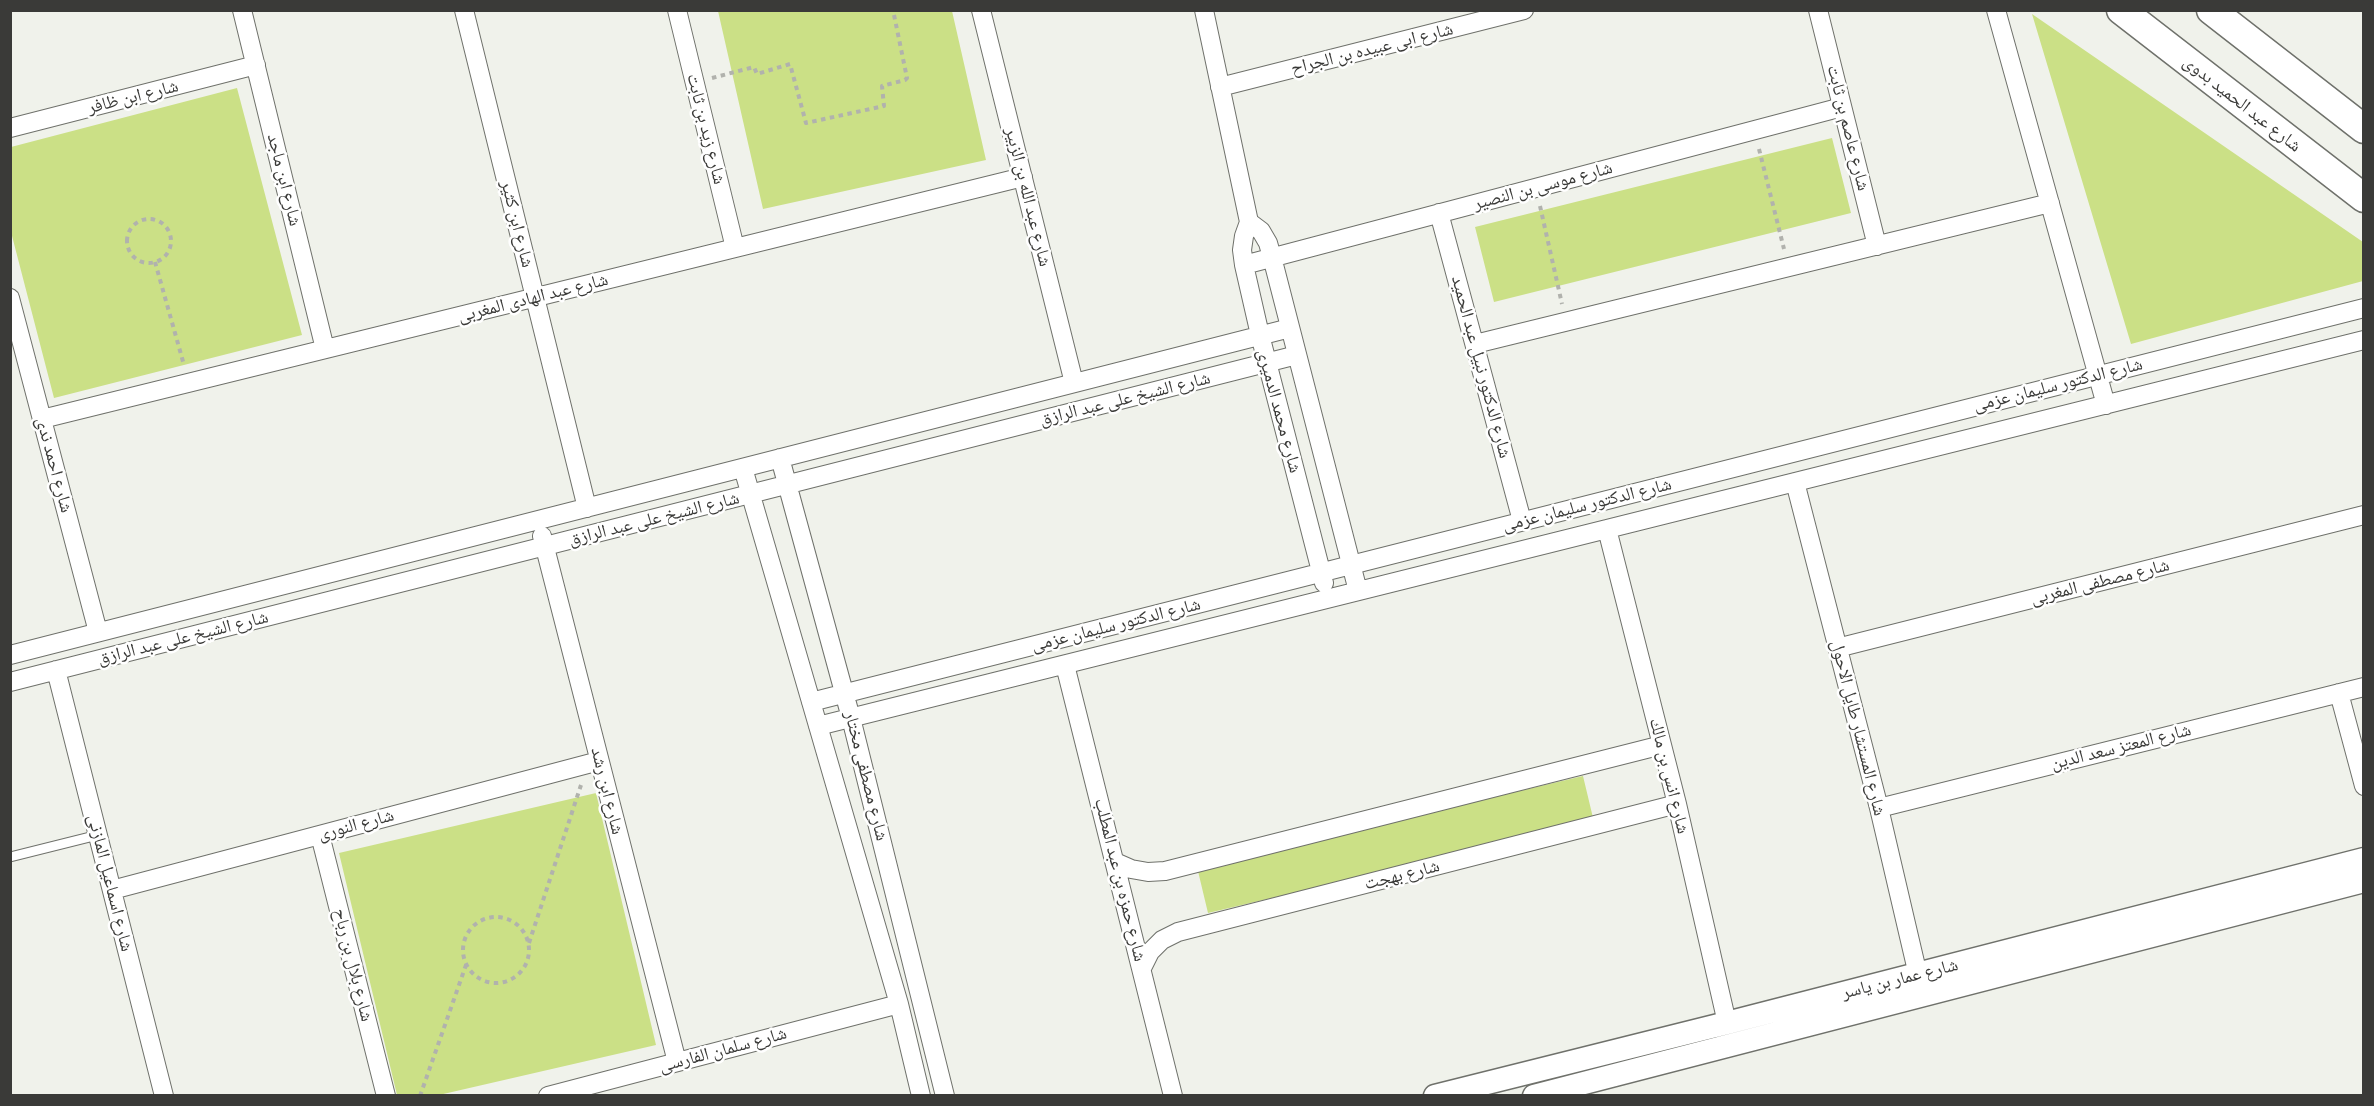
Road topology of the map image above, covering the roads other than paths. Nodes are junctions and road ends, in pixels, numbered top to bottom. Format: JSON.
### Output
{"nodes":[{"id":1,"x":242,"y":10,"type":"edge"},
{"id":2,"x":464,"y":10,"type":"edge"},
{"id":3,"x":677,"y":10,"type":"edge"},
{"id":4,"x":981,"y":10,"type":"edge"},
{"id":5,"x":1204,"y":10,"type":"edge"},
{"id":6,"x":1524,"y":10,"type":"edge"},
{"id":7,"x":1818,"y":10,"type":"edge"},
{"id":8,"x":1996,"y":10,"type":"edge"},
{"id":9,"x":2121,"y":10,"type":"edge"},
{"id":10,"x":2211,"y":10,"type":"edge"},
{"id":11,"x":256,"y":65,"type":"junction"},
{"id":12,"x":1220,"y":87,"type":"junction"},
{"id":13,"x":1842,"y":107,"type":"junction"},
{"id":14,"x":2360,"y":124,"type":"edge"},
{"id":15,"x":10,"y":128,"type":"edge"},
{"id":16,"x":1023,"y":177,"type":"junction"},
{"id":17,"x":2364,"y":198,"type":"edge"},
{"id":18,"x":2050,"y":203,"type":"junction"},
{"id":19,"x":1440,"y":213,"type":"junction"},
{"id":20,"x":1249,"y":222,"type":"junction"},
{"id":21,"x":1877,"y":246,"type":"junction"},
{"id":22,"x":735,"y":248,"type":"junction"},
{"id":23,"x":1272,"y":257,"type":"junction"},
{"id":24,"x":1244,"y":265,"type":"junction"},
{"id":25,"x":10,"y":298,"type":"edge"},
{"id":26,"x":535,"y":298,"type":"junction"},
{"id":27,"x":2364,"y":308,"type":"edge"},
{"id":28,"x":1290,"y":328,"type":"junction"},
{"id":29,"x":1260,"y":335,"type":"junction"},
{"id":30,"x":2364,"y":340,"type":"edge"},
{"id":31,"x":1475,"y":344,"type":"junction"},
{"id":32,"x":325,"y":349,"type":"junction"},
{"id":33,"x":1298,"y":355,"type":"junction"},
{"id":34,"x":1267,"y":363,"type":"junction"},
{"id":35,"x":2098,"y":375,"type":"junction"},
{"id":36,"x":1074,"y":383,"type":"junction"},
{"id":37,"x":2106,"y":405,"type":"junction"},
{"id":38,"x":42,"y":419,"type":"junction"},
{"id":39,"x":780,"y":458,"type":"junction"},
{"id":40,"x":743,"y":468,"type":"junction"},
{"id":41,"x":1795,"y":482,"type":"junction"},
{"id":42,"x":788,"y":485,"type":"junction"},
{"id":43,"x":751,"y":495,"type":"junction"},
{"id":44,"x":587,"y":508,"type":"junction"},
{"id":45,"x":2364,"y":515,"type":"edge"},
{"id":46,"x":538,"y":520,"type":"junction"},
{"id":47,"x":1522,"y":521,"type":"junction"},
{"id":48,"x":1608,"y":529,"type":"junction"},
{"id":49,"x":544,"y":547,"type":"junction"},
{"id":50,"x":1352,"y":565,"type":"junction"},
{"id":51,"x":1321,"y":573,"type":"junction"},
{"id":52,"x":1358,"y":591,"type":"junction"},
{"id":53,"x":1328,"y":599,"type":"junction"},
{"id":54,"x":98,"y":632,"type":"junction"},
{"id":55,"x":1838,"y":648,"type":"junction"},
{"id":56,"x":10,"y":655,"type":"edge"},
{"id":57,"x":1065,"y":664,"type":"junction"},
{"id":58,"x":56,"y":670,"type":"junction"},
{"id":59,"x":10,"y":682,"type":"edge"},
{"id":60,"x":2364,"y":687,"type":"edge"},
{"id":61,"x":2339,"y":693,"type":"junction"},
{"id":62,"x":845,"y":694,"type":"junction"},
{"id":63,"x":811,"y":702,"type":"junction"},
{"id":64,"x":851,"y":718,"type":"junction"},
{"id":65,"x":818,"y":726,"type":"junction"},
{"id":66,"x":1662,"y":745,"type":"junction"},
{"id":67,"x":593,"y":762,"type":"junction"},
{"id":68,"x":2364,"y":786,"type":"edge"},
{"id":69,"x":1677,"y":804,"type":"junction"},
{"id":70,"x":1879,"y":808,"type":"junction"},
{"id":71,"x":98,"y":835,"type":"junction"},
{"id":72,"x":320,"y":835,"type":"junction"},
{"id":73,"x":10,"y":857,"type":"edge"},
{"id":74,"x":2364,"y":859,"type":"edge"},
{"id":75,"x":1115,"y":862,"type":"junction"},
{"id":76,"x":2364,"y":881,"type":"edge"},
{"id":77,"x":112,"y":890,"type":"junction"},
{"id":78,"x":1142,"y":968,"type":"junction"},
{"id":79,"x":1918,"y":975,"type":"junction"},
{"id":80,"x":899,"y":1004,"type":"junction"},
{"id":81,"x":1727,"y":1023,"type":"junction"},
{"id":82,"x":677,"y":1062,"type":"junction"},
{"id":83,"x":164,"y":1095,"type":"edge"},
{"id":84,"x":386,"y":1095,"type":"edge"},
{"id":85,"x":548,"y":1095,"type":"edge"},
{"id":86,"x":921,"y":1095,"type":"edge"},
{"id":87,"x":945,"y":1095,"type":"edge"},
{"id":88,"x":1173,"y":1095,"type":"edge"},
{"id":89,"x":1435,"y":1095,"type":"edge"},
{"id":90,"x":1534,"y":1095,"type":"edge"}],
"edges":[{"from":1,"to":11,"type":"street","name":"شارع ابن ماجد"},
{"from":2,"to":26,"type":"street","name":"شارع ابن كثير"},
{"from":3,"to":22,"type":"street","name":"شارع زيد بن ثابت"},
{"from":4,"to":16,"type":"street","name":"شارع عبد الله بن الزبير"},
{"from":5,"to":12,"type":"street","name":"شارع محمد الدميرى"},
{"from":6,"to":12,"type":"street","name":"شارع ابى عبيده بن الجراح"},
{"from":7,"to":13,"type":"street","name":"شارع عاصم بن ثابت"},
{"from":8,"to":18,"type":"street"},
{"from":9,"to":17,"type":"main road","name":"شارع عبد الحميد بدوى"},
{"from":10,"to":14,"type":"main road"},
{"from":11,"to":15,"type":"street","name":"شارع ابن ظافر"},
{"from":11,"to":32,"type":"street","name":"شارع ابن ماجد"},
{"from":12,"to":20,"type":"street","name":"شارع محمد الدميرى"},
{"from":13,"to":19,"type":"street","name":"شارع موسى بن النصير"},
{"from":13,"to":21,"type":"street","name":"شارع عاصم بن ثابت"},
{"from":16,"to":22,"type":"street","name":"شارع عبد الهادى المغربى"},
{"from":16,"to":36,"type":"street","name":"شارع عبد الله بن الزبير"},
{"from":18,"to":21,"type":"street"},
{"from":18,"to":35,"type":"street"},
{"from":19,"to":23,"type":"street","name":"شارع موسى بن النصير"},
{"from":19,"to":31,"type":"street","name":"شارع الدكتور نبيل عبد الحميد"},
{"from":20,"to":23,"type":"street","name":"شارع محمد الدميرى"},
{"from":20,"to":24,"type":"street","name":"شارع محمد الدميرى"},
{"from":21,"to":31,"type":"street"},
{"from":22,"to":26,"type":"street","name":"شارع عبد الهادى المغربى"},
{"from":23,"to":24,"type":"street","name":"شارع موسى بن النصير"},
{"from":23,"to":28,"type":"street","name":"شارع محمد الدميرى"},
{"from":24,"to":29,"type":"street","name":"شارع محمد الدميرى"},
{"from":25,"to":38,"type":"street","name":"شارع احمد ندى"},
{"from":26,"to":32,"type":"street","name":"شارع عبد الهادى المغربى"},
{"from":26,"to":44,"type":"street","name":"شارع ابن كثير"},
{"from":27,"to":35,"type":"street","name":"شارع الدكتور سليمان عزمى"},
{"from":28,"to":29,"type":"street","name":"شارع الشيخ على عبد الرازق"},
{"from":28,"to":33,"type":"street","name":"شارع محمد الدميرى"},
{"from":29,"to":34,"type":"street","name":"شارع محمد الدميرى"},
{"from":29,"to":36,"type":"street","name":"شارع الشيخ على عبد الرازق"},
{"from":30,"to":37,"type":"street","name":"شارع الدكتور سليمان عزمى"},
{"from":31,"to":47,"type":"street","name":"شارع الدكتور نبيل عبد الحميد"},
{"from":32,"to":38,"type":"street","name":"شارع عبد الهادى المغربى"},
{"from":33,"to":34,"type":"street","name":"شارع الشيخ على عبد الرازق"},
{"from":33,"to":50,"type":"street","name":"شارع محمد الدميرى"},
{"from":34,"to":42,"type":"street","name":"شارع الشيخ على عبد الرازق"},
{"from":34,"to":51,"type":"street","name":"شارع محمد الدميرى"},
{"from":35,"to":37,"type":"street"},
{"from":35,"to":47,"type":"street","name":"شارع الدكتور سليمان عزمى"},
{"from":36,"to":39,"type":"street","name":"شارع الشيخ على عبد الرازق"},
{"from":37,"to":41,"type":"street","name":"شارع الدكتور سليمان عزمى"},
{"from":38,"to":54,"type":"street","name":"شارع احمد ندى"},
{"from":39,"to":40,"type":"street","name":"شارع الشيخ على عبد الرازق"},
{"from":39,"to":42,"type":"street","name":"شارع مصطفى مختار"},
{"from":40,"to":43,"type":"street","name":"شارع مصطفى مختار"},
{"from":40,"to":44,"type":"street","name":"شارع الشيخ على عبد الرازق"},
{"from":41,"to":48,"type":"street","name":"شارع الدكتور سليمان عزمى"},
{"from":41,"to":55,"type":"street","name":"شارع المستشار طايل الاحول"},
{"from":42,"to":43,"type":"street","name":"شارع الشيخ على عبد الرازق"},
{"from":42,"to":62,"type":"street","name":"شارع مصطفى مختار"},
{"from":43,"to":49,"type":"street","name":"شارع الشيخ على عبد الرازق"},
{"from":43,"to":63,"type":"street","name":"شارع مصطفى مختار"},
{"from":44,"to":46,"type":"street","name":"شارع الشيخ على عبد الرازق"},
{"from":45,"to":55,"type":"street","name":"شارع مصطفى المغربى"},
{"from":46,"to":49,"type":"street","name":"شارع ابن رشد"},
{"from":46,"to":54,"type":"street","name":"شارع الشيخ على عبد الرازق"},
{"from":47,"to":50,"type":"street","name":"شارع الدكتور سليمان عزمى"},
{"from":48,"to":52,"type":"street","name":"شارع الدكتور سليمان عزمى"},
{"from":48,"to":66,"type":"street","name":"شارع انس بن مالك"},
{"from":49,"to":58,"type":"street","name":"شارع الشيخ على عبد الرازق"},
{"from":49,"to":67,"type":"street","name":"شارع ابن رشد"},
{"from":50,"to":51,"type":"street","name":"شارع الدكتور سليمان عزمى"},
{"from":50,"to":52,"type":"street","name":"شارع محمد الدميرى"},
{"from":51,"to":53,"type":"street","name":"شارع محمد الدميرى"},
{"from":51,"to":62,"type":"street","name":"شارع الدكتور سليمان عزمى"},
{"from":52,"to":53,"type":"street","name":"شارع الدكتور سليمان عزمى"},
{"from":53,"to":57,"type":"street","name":"شارع الدكتور سليمان عزمى"},
{"from":54,"to":56,"type":"street","name":"شارع الشيخ على عبد الرازق"},
{"from":55,"to":70,"type":"street","name":"شارع المستشار طايل الاحول"},
{"from":57,"to":64,"type":"street","name":"شارع الدكتور سليمان عزمى"},
{"from":57,"to":75,"type":"street","name":"شارع حمزه بن عبد المطلب"},
{"from":58,"to":59,"type":"street","name":"شارع الشيخ على عبد الرازق"},
{"from":58,"to":71,"type":"street","name":"شارع اسماعيل المازنى"},
{"from":60,"to":61,"type":"street","name":"شارع المعتز سعد الدين"},
{"from":61,"to":68,"type":"street"},
{"from":61,"to":70,"type":"street","name":"شارع المعتز سعد الدين"},
{"from":62,"to":63,"type":"street","name":"شارع الدكتور سليمان عزمى"},
{"from":62,"to":64,"type":"street","name":"شارع مصطفى مختار"},
{"from":63,"to":65,"type":"street","name":"شارع مصطفى مختار"},
{"from":64,"to":65,"type":"street","name":"شارع الدكتور سليمان عزمى"},
{"from":64,"to":87,"type":"street","name":"شارع مصطفى مختار"},
{"from":65,"to":80,"type":"street","name":"شارع مصطفى مختار"},
{"from":66,"to":69,"type":"street","name":"شارع انس بن مالك"},
{"from":66,"to":75,"type":"street"},
{"from":67,"to":72,"type":"street","name":"شارع النورى"},
{"from":67,"to":82,"type":"street","name":"شارع ابن رشد"},
{"from":69,"to":78,"type":"street","name":"شارع بهجت"},
{"from":69,"to":81,"type":"street","name":"شارع انس بن مالك"},
{"from":70,"to":79,"type":"street","name":"شارع المستشار طايل الاحول"},
{"from":71,"to":73,"type":"lane"},
{"from":71,"to":77,"type":"street","name":"شارع اسماعيل المازنى"},
{"from":72,"to":77,"type":"street","name":"شارع النورى"},
{"from":72,"to":84,"type":"street","name":"شارع بلال بن رباح"},
{"from":74,"to":79,"type":"street","name":"شارع عمار بن ياسر"},
{"from":75,"to":78,"type":"street","name":"شارع حمزه بن عبد المطلب"},
{"from":76,"to":90,"type":"street","name":"شارع عمار بن ياسر"},
{"from":77,"to":83,"type":"street","name":"شارع اسماعيل المازنى"},
{"from":78,"to":88,"type":"street","name":"شارع حمزه بن عبد المطلب"},
{"from":79,"to":81,"type":"street","name":"شارع عمار بن ياسر"},
{"from":80,"to":82,"type":"street","name":"شارع سلمان الفارسى"},
{"from":80,"to":86,"type":"street","name":"شارع مصطفى مختار"},
{"from":81,"to":89,"type":"street","name":"شارع عمار بن ياسر"},
{"from":82,"to":85,"type":"street","name":"شارع سلمان الفارسى"}]}
